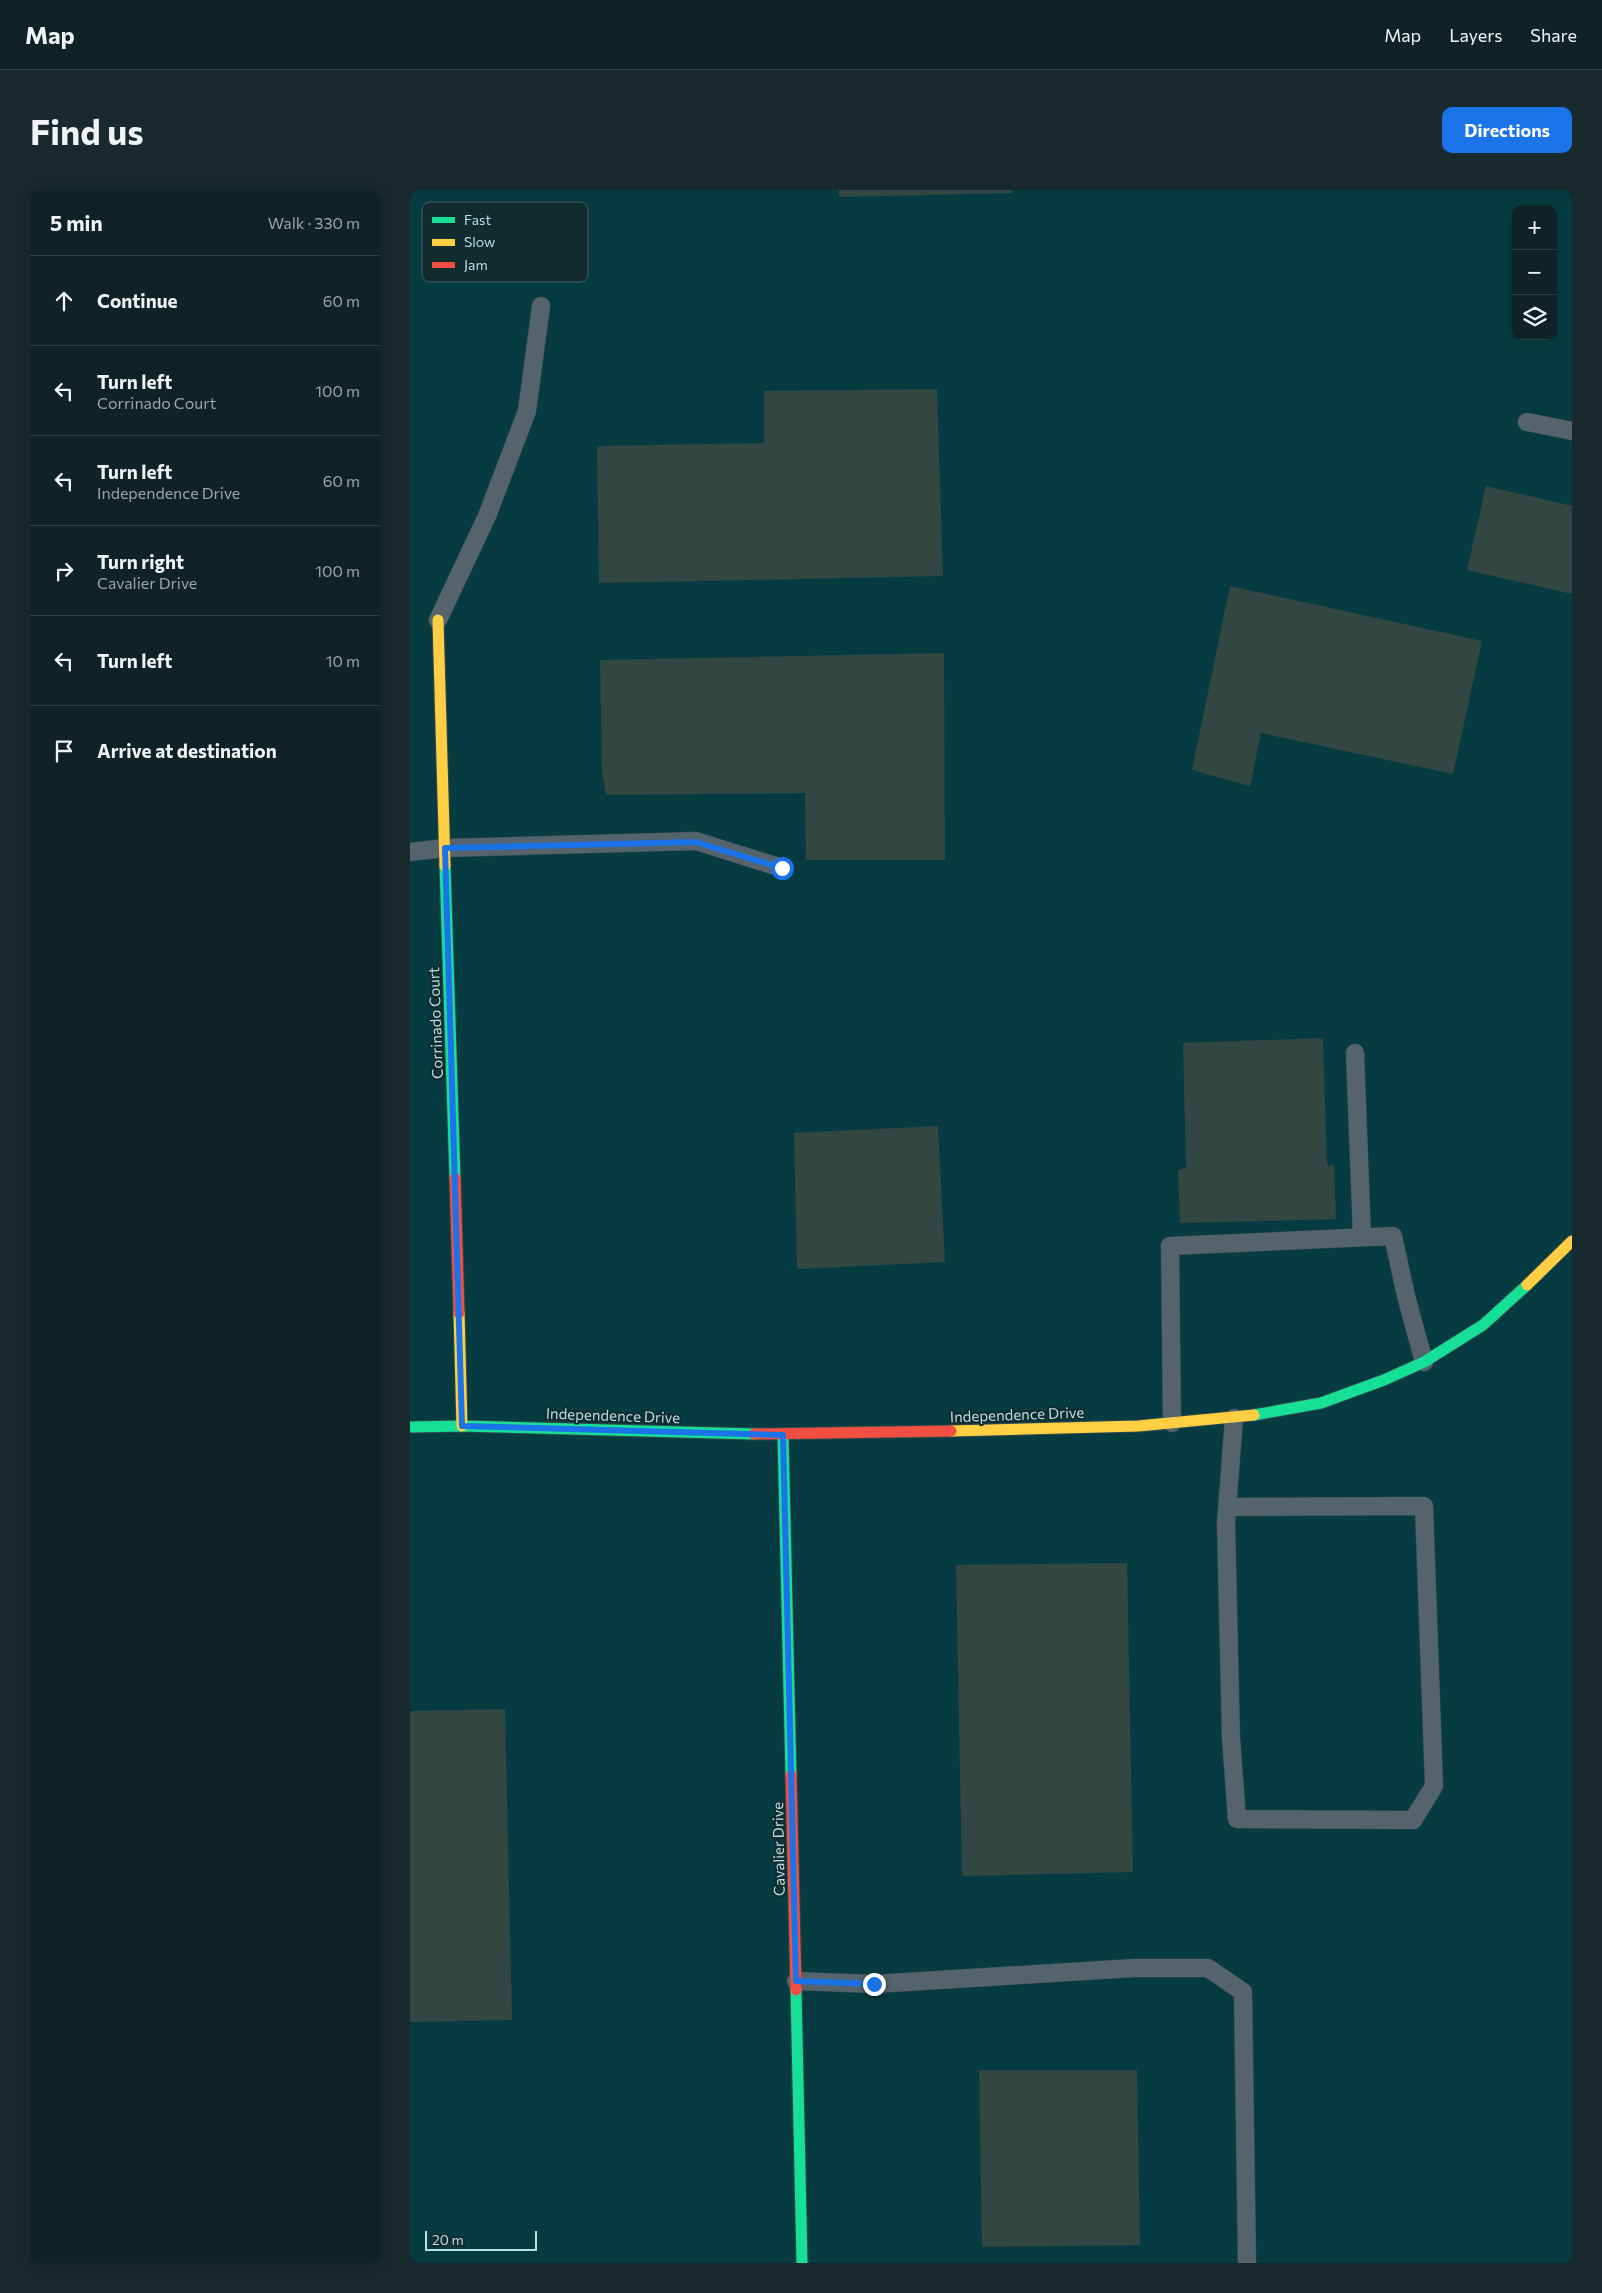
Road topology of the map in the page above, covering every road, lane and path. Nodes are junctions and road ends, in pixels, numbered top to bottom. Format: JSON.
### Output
{"nodes":[{"id":1,"x":541,"y":306,"type":"dead end"},
{"id":2,"x":1527,"y":422,"type":"dead end"},
{"id":3,"x":1572,"y":431,"type":"edge"},
{"id":4,"x":438,"y":620,"type":"joint"},
{"id":5,"x":445,"y":848,"type":"junction"},
{"id":6,"x":410,"y":852,"type":"edge"},
{"id":7,"x":782,"y":868,"type":"dead end"},
{"id":8,"x":1355,"y":1053,"type":"dead end"},
{"id":9,"x":1362,"y":1237,"type":"junction"},
{"id":10,"x":1572,"y":1241,"type":"edge"},
{"id":11,"x":1424,"y":1362,"type":"junction"},
{"id":12,"x":1234,"y":1418,"type":"junction"},
{"id":13,"x":1172,"y":1423,"type":"junction"},
{"id":14,"x":462,"y":1426,"type":"junction"},
{"id":15,"x":410,"y":1427,"type":"edge"},
{"id":16,"x":783,"y":1435,"type":"junction"},
{"id":17,"x":1227,"y":1507,"type":"junction"},
{"id":18,"x":796,"y":1981,"type":"junction"},
{"id":19,"x":802,"y":2263,"type":"edge"},
{"id":20,"x":1247,"y":2263,"type":"edge"}],
"edges":[{"from":1,"to":4,"type":"lane"},
{"from":2,"to":3,"type":"lane"},
{"from":4,"to":5,"type":"street","name":"Corrinado Court"},
{"from":5,"to":6,"type":"lane"},
{"from":5,"to":7,"type":"lane"},
{"from":5,"to":14,"type":"street","name":"Corrinado Court"},
{"from":8,"to":9,"type":"lane"},
{"from":9,"to":11,"type":"lane"},
{"from":9,"to":13,"type":"lane"},
{"from":10,"to":11,"type":"street","name":"Independence Drive"},
{"from":11,"to":12,"type":"street","name":"Independence Drive"},
{"from":12,"to":13,"type":"street","name":"Independence Drive"},
{"from":12,"to":17,"type":"lane"},
{"from":13,"to":16,"type":"street","name":"Independence Drive"},
{"from":14,"to":15,"type":"street","name":"Independence Drive"},
{"from":14,"to":16,"type":"street","name":"Independence Drive"},
{"from":16,"to":18,"type":"street","name":"Cavalier Drive"},
{"from":17,"to":17,"type":"lane"},
{"from":18,"to":19,"type":"street","name":"Cavalier Drive"},
{"from":18,"to":20,"type":"lane"}]}
